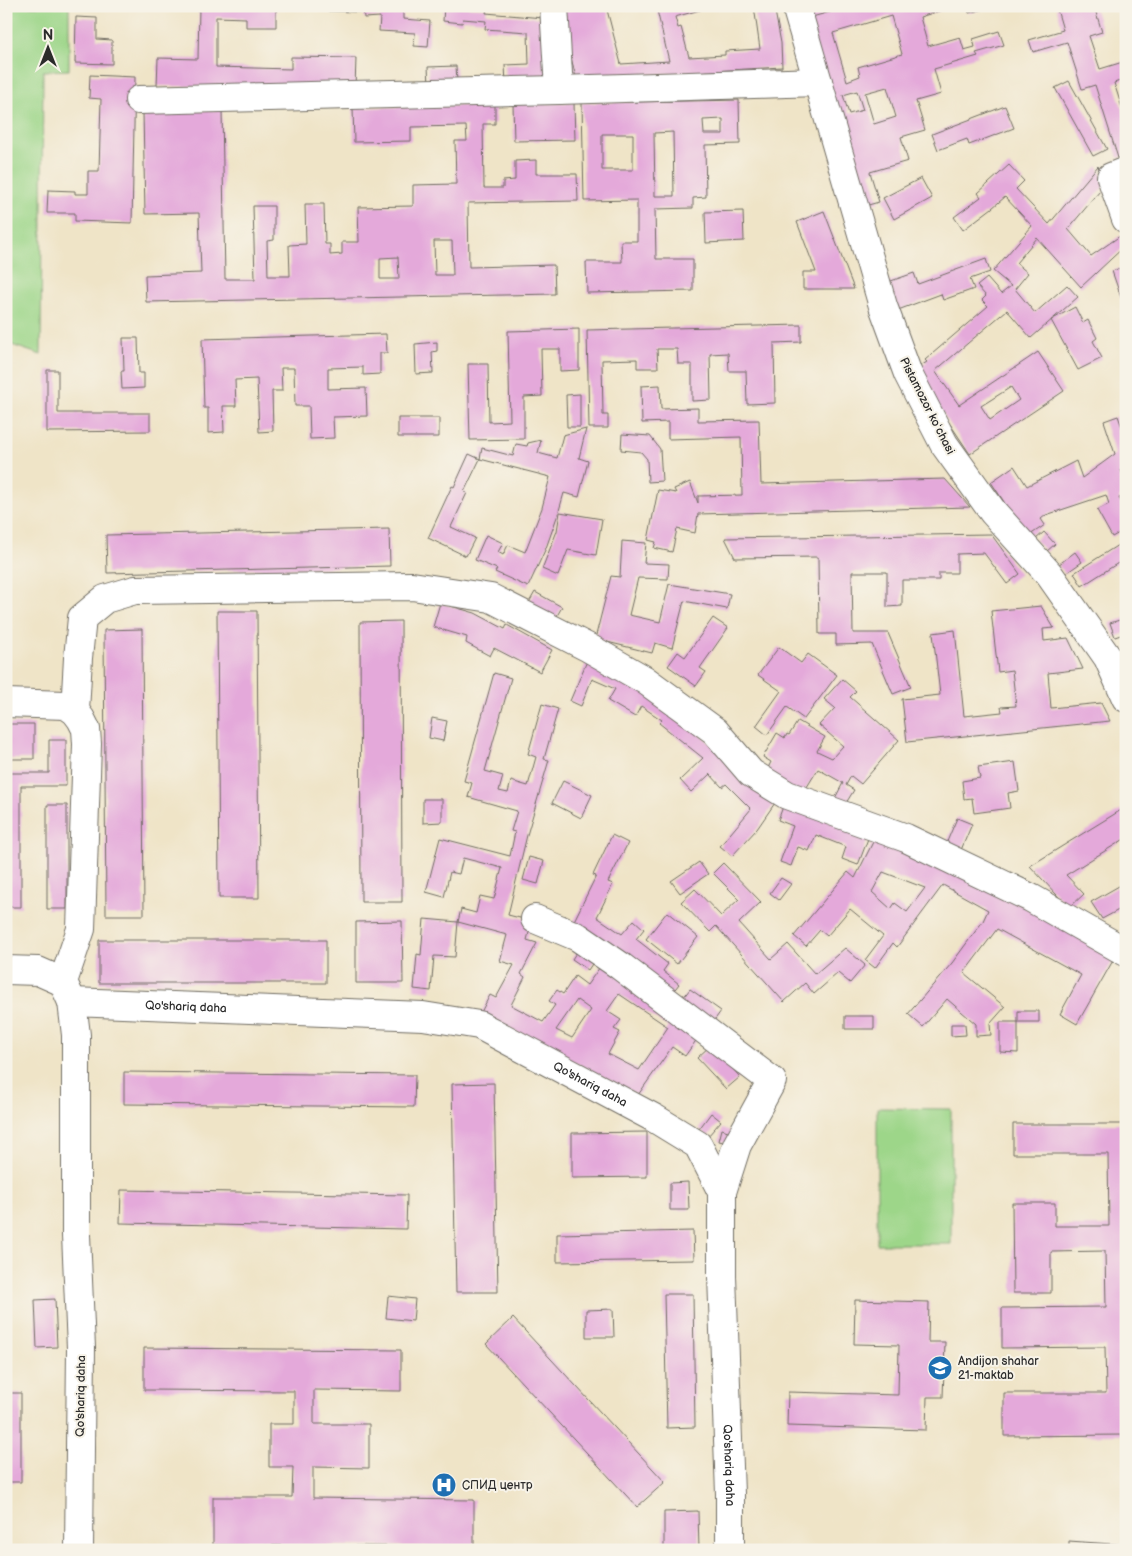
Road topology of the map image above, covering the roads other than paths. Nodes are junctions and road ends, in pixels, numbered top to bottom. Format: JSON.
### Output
{"nodes":[{"id":1,"x":554,"y":6,"type":"edge"},
{"id":2,"x":804,"y":8,"type":"edge"},
{"id":3,"x":818,"y":82,"type":"junction"},
{"id":4,"x":559,"y":90,"type":"junction"},
{"id":5,"x":138,"y":100,"type":"dead end"},
{"id":6,"x":1126,"y":171,"type":"edge"},
{"id":7,"x":1126,"y":219,"type":"edge"},
{"id":8,"x":1126,"y":698,"type":"edge"},
{"id":9,"x":6,"y":703,"type":"edge"},
{"id":10,"x":75,"y":712,"type":"junction"},
{"id":11,"x":535,"y":919,"type":"dead end"},
{"id":12,"x":1126,"y":952,"type":"edge"},
{"id":13,"x":6,"y":970,"type":"edge"},
{"id":14,"x":67,"y":992,"type":"junction"},
{"id":15,"x":722,"y":1192,"type":"junction"},
{"id":16,"x":79,"y":1550,"type":"edge"},
{"id":17,"x":730,"y":1550,"type":"edge"}],
"edges":[{"from":1,"to":4,"type":"street"},
{"from":2,"to":3,"type":"street","name":"Pistamozor koʻchasi"},
{"from":3,"to":4,"type":"street"},
{"from":3,"to":8,"type":"street","name":"Pistamozor koʻchasi"},
{"from":4,"to":5,"type":"street"},
{"from":6,"to":7,"type":"street"},
{"from":9,"to":10,"type":"street"},
{"from":10,"to":12,"type":"street"},
{"from":10,"to":14,"type":"street"},
{"from":11,"to":15,"type":"street"},
{"from":13,"to":14,"type":"street","name":"Qo'shariq daha"},
{"from":14,"to":15,"type":"street","name":"Qo'shariq daha"},
{"from":14,"to":16,"type":"street","name":"Qo'shariq daha"},
{"from":15,"to":17,"type":"street","name":"Qo'shariq daha"}]}
